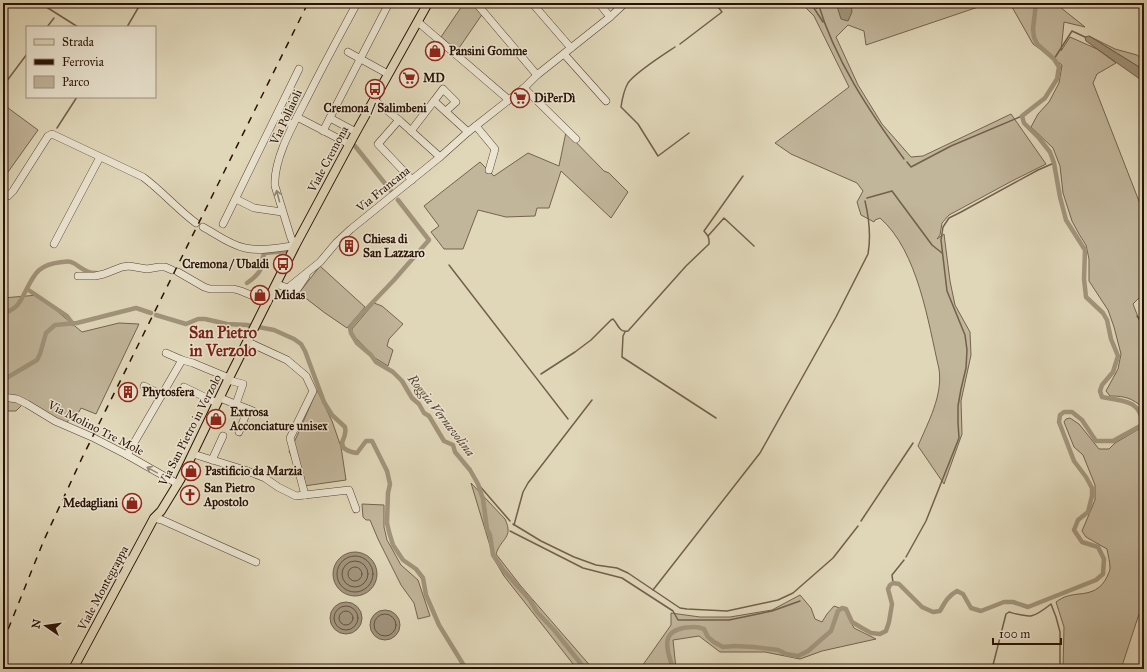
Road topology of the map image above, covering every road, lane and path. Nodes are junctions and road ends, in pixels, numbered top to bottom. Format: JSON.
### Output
{"nodes":[{"id":1,"x":356,"y":3,"type":"edge"},
{"id":2,"x":389,"y":3,"type":"edge"},
{"id":3,"x":428,"y":3,"type":"edge"},
{"id":4,"x":476,"y":3,"type":"edge"},
{"id":5,"x":532,"y":3,"type":"edge"},
{"id":6,"x":599,"y":3,"type":"edge"},
{"id":7,"x":625,"y":3,"type":"edge"},
{"id":8,"x":610,"y":16,"type":"junction"},
{"id":9,"x":418,"y":22,"type":"junction"},
{"id":10,"x":571,"y":48,"type":"junction"},
{"id":11,"x":348,"y":52,"type":"dead end"},
{"id":12,"x":564,"y":54,"type":"junction"},
{"id":13,"x":360,"y":59,"type":"junction"},
{"id":14,"x":299,"y":69,"type":"dead end"},
{"id":15,"x":388,"y":74,"type":"junction"},
{"id":16,"x":537,"y":75,"type":"junction"},
{"id":17,"x":524,"y":88,"type":"junction"},
{"id":18,"x":374,"y":100,"type":"junction"},
{"id":19,"x":434,"y":100,"type":"junction"},
{"id":20,"x":509,"y":100,"type":"junction"},
{"id":21,"x":606,"y":101,"type":"dead end"},
{"id":22,"x":446,"y":111,"type":"junction"},
{"id":23,"x":277,"y":115,"type":"junction"},
{"id":24,"x":297,"y":117,"type":"junction"},
{"id":25,"x":330,"y":118,"type":"junction"},
{"id":26,"x":399,"y":120,"type":"junction"},
{"id":27,"x":293,"y":125,"type":"junction"},
{"id":28,"x":476,"y":126,"type":"junction"},
{"id":29,"x":323,"y":131,"type":"junction"},
{"id":30,"x":411,"y":131,"type":"junction"},
{"id":31,"x":356,"y":132,"type":"junction"},
{"id":32,"x":468,"y":132,"type":"junction"},
{"id":33,"x":576,"y":139,"type":"dead end"},
{"id":34,"x":349,"y":144,"type":"junction"},
{"id":35,"x":100,"y":157,"type":"junction"},
{"id":36,"x":440,"y":157,"type":"junction"},
{"id":37,"x":489,"y":170,"type":"dead end"},
{"id":38,"x":412,"y":180,"type":"junction"},
{"id":39,"x":3,"y":196,"type":"edge"},
{"id":40,"x":236,"y":199,"type":"junction"},
{"id":41,"x":282,"y":212,"type":"junction"},
{"id":42,"x":196,"y":223,"type":"dead end"},
{"id":43,"x":224,"y":224,"type":"dead end"},
{"id":44,"x":203,"y":227,"type":"dead end"},
{"id":45,"x":54,"y":244,"type":"dead end"},
{"id":46,"x":295,"y":246,"type":"junction"},
{"id":47,"x":78,"y":276,"type":"dead end"},
{"id":48,"x":276,"y":284,"type":"junction"},
{"id":49,"x":268,"y":302,"type":"junction"},
{"id":50,"x":254,"y":330,"type":"joint"},
{"id":51,"x":248,"y":342,"type":"junction"},
{"id":52,"x":166,"y":354,"type":"dead end"},
{"id":53,"x":182,"y":360,"type":"junction"},
{"id":54,"x":229,"y":379,"type":"junction"},
{"id":55,"x":144,"y":386,"type":"dead end"},
{"id":56,"x":184,"y":387,"type":"dead end"},
{"id":57,"x":162,"y":394,"type":"junction"},
{"id":58,"x":3,"y":397,"type":"edge"},
{"id":59,"x":218,"y":400,"type":"junction"},
{"id":60,"x":236,"y":404,"type":"junction"},
{"id":61,"x":239,"y":432,"type":"dead end"},
{"id":62,"x":223,"y":436,"type":"dead end"},
{"id":63,"x":193,"y":454,"type":"junction"},
{"id":64,"x":127,"y":455,"type":"junction"},
{"id":65,"x":212,"y":460,"type":"junction"},
{"id":66,"x":178,"y":484,"type":"junction"},
{"id":67,"x":305,"y":496,"type":"junction"},
{"id":68,"x":356,"y":509,"type":"dead end"},
{"id":69,"x":154,"y":518,"type":"junction"},
{"id":70,"x":256,"y":562,"type":"dead end"},
{"id":71,"x":73,"y":669,"type":"edge"}],
"edges":[{"from":1,"to":24,"type":"street","name":"Via Pollaioli"},
{"from":2,"to":13,"type":"street"},
{"from":3,"to":9,"type":"main road","name":"Viale Cremona"},
{"from":4,"to":16,"type":"street"},
{"from":5,"to":10,"type":"street"},
{"from":6,"to":8,"type":"street"},
{"from":7,"to":8,"type":"street","name":"Via Francana"},
{"from":8,"to":10,"type":"street","name":"Via Francana"},
{"from":9,"to":15,"type":"main road","name":"Viale Cremona"},
{"from":9,"to":20,"type":"street"},
{"from":10,"to":12,"type":"street","name":"Via Francana"},
{"from":11,"to":13,"type":"street"},
{"from":12,"to":16,"type":"street","name":"Via Francana"},
{"from":12,"to":21,"type":"street"},
{"from":13,"to":15,"type":"street"},
{"from":13,"to":25,"type":"street"},
{"from":14,"to":23,"type":"street"},
{"from":15,"to":18,"type":"main road","name":"Viale Cremona"},
{"from":16,"to":17,"type":"street","name":"Via Francana"},
{"from":17,"to":20,"type":"street","name":"Via Francana"},
{"from":17,"to":33,"type":"street"},
{"from":18,"to":26,"type":"street"},
{"from":18,"to":31,"type":"main road","name":"Viale Cremona"},
{"from":19,"to":22,"type":"street"},
{"from":19,"to":22,"type":"street"},
{"from":19,"to":30,"type":"street"},
{"from":20,"to":28,"type":"street","name":"Via Francana"},
{"from":22,"to":32,"type":"street"},
{"from":23,"to":27,"type":"street"},
{"from":23,"to":40,"type":"street"},
{"from":24,"to":27,"type":"street","name":"Via Pollaioli"},
{"from":24,"to":29,"type":"street"},
{"from":25,"to":29,"type":"street"},
{"from":25,"to":31,"type":"street"},
{"from":26,"to":30,"type":"street"},
{"from":26,"to":38,"type":"street"},
{"from":41,"to":27,"type":"street","name":"Via Pollaioli","one_way":true},
{"from":28,"to":32,"type":"street","name":"Via Francana"},
{"from":28,"to":37,"type":"street"},
{"from":29,"to":34,"type":"street"},
{"from":30,"to":36,"type":"street"},
{"from":31,"to":34,"type":"main road","name":"Viale Cremona"},
{"from":32,"to":36,"type":"street","name":"Via Francana"},
{"from":34,"to":46,"type":"main road","name":"Viale Cremona"},
{"from":35,"to":39,"type":"street"},
{"from":35,"to":42,"type":"street"},
{"from":35,"to":45,"type":"street"},
{"from":36,"to":38,"type":"street","name":"Via Francana"},
{"from":38,"to":48,"type":"street","name":"Via Francana"},
{"from":40,"to":41,"type":"street"},
{"from":40,"to":43,"type":"street"},
{"from":41,"to":46,"type":"street","name":"Via Pollaioli"},
{"from":44,"to":46,"type":"street"},
{"from":46,"to":48,"type":"main road","name":"Viale Cremona"},
{"from":47,"to":49,"type":"street"},
{"from":48,"to":49,"type":"main road","name":"Viale Cremona"},
{"from":49,"to":50,"type":"main road","name":"Viale Cremona"},
{"from":50,"to":51,"type":"main road","name":"Via San Pietro in Verzolo"},
{"from":51,"to":54,"type":"main road","name":"Via San Pietro in Verzolo"},
{"from":51,"to":67,"type":"street"},
{"from":52,"to":53,"type":"street"},
{"from":53,"to":54,"type":"street"},
{"from":53,"to":57,"type":"street"},
{"from":54,"to":59,"type":"main road","name":"Via San Pietro in Verzolo"},
{"from":54,"to":60,"type":"street"},
{"from":55,"to":57,"type":"street"},
{"from":56,"to":59,"type":"street"},
{"from":57,"to":64,"type":"street"},
{"from":58,"to":64,"type":"street","name":"Via Molino Tre Mole"},
{"from":59,"to":60,"type":"street"},
{"from":59,"to":63,"type":"main road","name":"Via San Pietro in Verzolo"},
{"from":60,"to":61,"type":"street"},
{"from":62,"to":65,"type":"street"},
{"from":63,"to":65,"type":"street"},
{"from":63,"to":66,"type":"main road","name":"Via San Pietro in Verzolo"},
{"from":66,"to":64,"type":"street","name":"Via Molino Tre Mole","one_way":true},
{"from":65,"to":67,"type":"street"},
{"from":66,"to":69,"type":"main road","name":"Via San Pietro in Verzolo"},
{"from":67,"to":68,"type":"street"},
{"from":69,"to":70,"type":"street"},
{"from":69,"to":71,"type":"main road","name":"Viale Montegrappa"}]}
